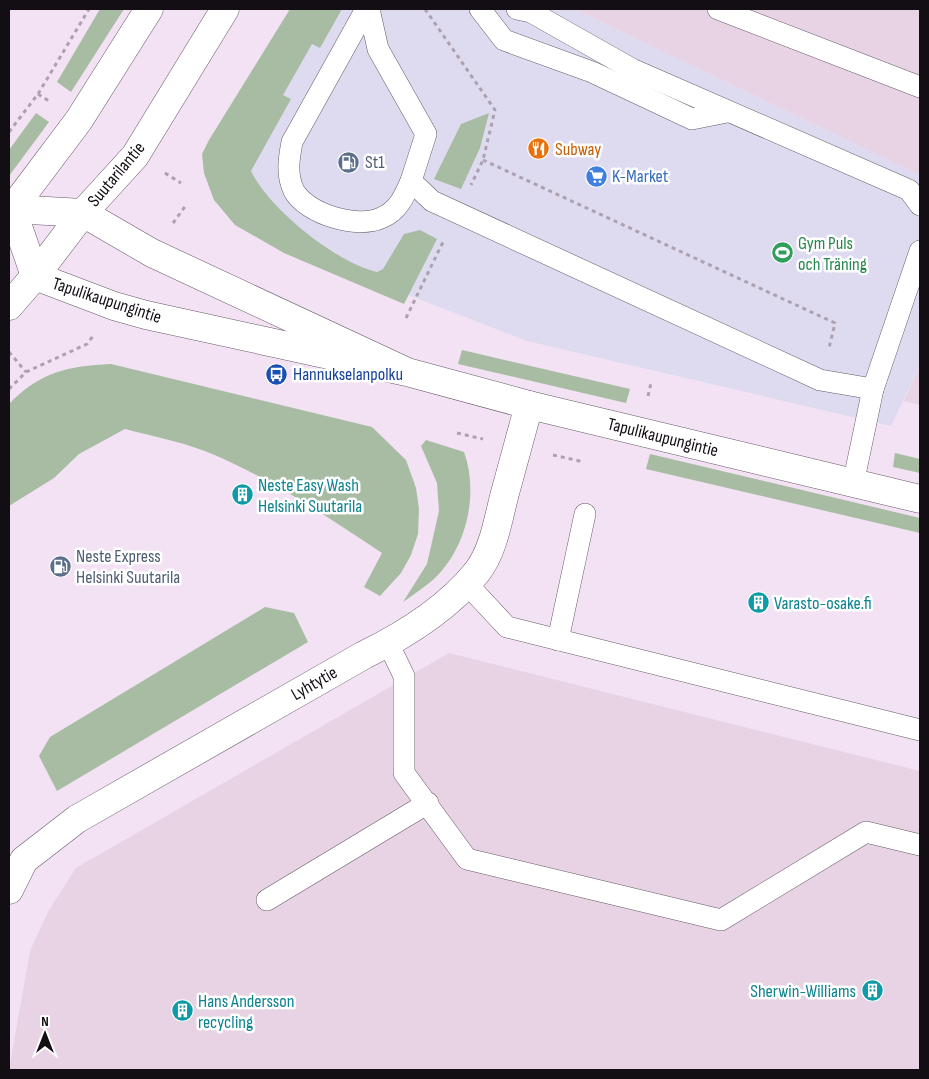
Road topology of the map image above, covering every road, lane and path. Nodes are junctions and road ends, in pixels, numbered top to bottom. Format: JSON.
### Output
{"nodes":[{"id":1,"x":89,"y":9,"type":"edge"},
{"id":2,"x":149,"y":9,"type":"edge"},
{"id":3,"x":226,"y":9,"type":"edge"},
{"id":4,"x":367,"y":9,"type":"edge"},
{"id":5,"x":425,"y":9,"type":"edge"},
{"id":6,"x":480,"y":9,"type":"edge"},
{"id":7,"x":517,"y":9,"type":"edge"},
{"id":8,"x":718,"y":9,"type":"edge"},
{"id":9,"x":632,"y":69,"type":"junction"},
{"id":10,"x":592,"y":72,"type":"junction"},
{"id":11,"x":920,"y":86,"type":"edge"},
{"id":12,"x":727,"y":112,"type":"junction"},
{"id":13,"x":9,"y":132,"type":"edge"},
{"id":14,"x":483,"y":160,"type":"junction"},
{"id":15,"x":411,"y":181,"type":"junction"},
{"id":16,"x":915,"y":198,"type":"edge"},
{"id":17,"x":11,"y":211,"type":"edge"},
{"id":18,"x":83,"y":213,"type":"junction"},
{"id":19,"x":458,"y":213,"type":"junction"},
{"id":20,"x":920,"y":251,"type":"edge"},
{"id":21,"x":35,"y":276,"type":"junction"},
{"id":22,"x":9,"y":306,"type":"edge"},
{"id":23,"x":406,"y":318,"type":"dead end"},
{"id":24,"x":87,"y":344,"type":"dead end"},
{"id":25,"x":9,"y":352,"type":"edge"},
{"id":26,"x":26,"y":372,"type":"junction"},
{"id":27,"x":407,"y":372,"type":"junction"},
{"id":28,"x":820,"y":380,"type":"junction"},
{"id":29,"x":9,"y":389,"type":"edge"},
{"id":30,"x":873,"y":389,"type":"junction"},
{"id":31,"x":529,"y":405,"type":"junction"},
{"id":32,"x":853,"y":484,"type":"junction"},
{"id":33,"x":920,"y":499,"type":"edge"},
{"id":34,"x":586,"y":514,"type":"dead end"},
{"id":35,"x":466,"y":583,"type":"junction"},
{"id":36,"x":558,"y":640,"type":"junction"},
{"id":37,"x":388,"y":643,"type":"junction"},
{"id":38,"x":920,"y":730,"type":"edge"},
{"id":39,"x":428,"y":803,"type":"junction"},
{"id":40,"x":920,"y":845,"type":"edge"},
{"id":41,"x":11,"y":880,"type":"edge"},
{"id":42,"x":267,"y":900,"type":"dead end"}],
"edges":[{"from":1,"to":13,"type":"path"},
{"from":2,"to":17,"type":"main road"},
{"from":3,"to":18,"type":"main road","name":"Suutarilantie"},
{"from":4,"to":15,"type":"lane"},
{"from":4,"to":15,"type":"lane"},
{"from":5,"to":14,"type":"path"},
{"from":6,"to":10,"type":"lane"},
{"from":7,"to":9,"type":"lane"},
{"from":8,"to":11,"type":"lane"},
{"from":9,"to":10,"type":"lane"},
{"from":9,"to":12,"type":"lane"},
{"from":10,"to":12,"type":"lane"},
{"from":12,"to":16,"type":"lane"},
{"from":14,"to":19,"type":"path"},
{"from":14,"to":28,"type":"path"},
{"from":15,"to":19,"type":"lane"},
{"from":17,"to":18,"type":"main road","name":"Tapulikaupungintie"},
{"from":17,"to":21,"type":"main road","name":"Tapulikaupungintie"},
{"from":18,"to":21,"type":"main road","name":"Suutarilantie"},
{"from":18,"to":27,"type":"main road","name":"Tapulikaupungintie"},
{"from":19,"to":23,"type":"path"},
{"from":19,"to":28,"type":"lane"},
{"from":20,"to":30,"type":"lane"},
{"from":21,"to":22,"type":"main road","name":"Suutarilantie"},
{"from":21,"to":27,"type":"main road","name":"Tapulikaupungintie"},
{"from":24,"to":26,"type":"path"},
{"from":25,"to":26,"type":"path"},
{"from":26,"to":29,"type":"path"},
{"from":27,"to":31,"type":"main road","name":"Tapulikaupungintie"},
{"from":28,"to":30,"type":"lane"},
{"from":30,"to":32,"type":"lane"},
{"from":31,"to":32,"type":"main road","name":"Tapulikaupungintie"},
{"from":31,"to":35,"type":"main road","name":"Lyhtytie"},
{"from":32,"to":33,"type":"main road","name":"Tapulikaupungintie"},
{"from":34,"to":36,"type":"lane"},
{"from":35,"to":36,"type":"lane"},
{"from":35,"to":37,"type":"main road","name":"Lyhtytie"},
{"from":36,"to":38,"type":"lane"},
{"from":37,"to":39,"type":"lane"},
{"from":37,"to":41,"type":"main road","name":"Lyhtytie"},
{"from":39,"to":40,"type":"lane"},
{"from":39,"to":42,"type":"lane"}]}
